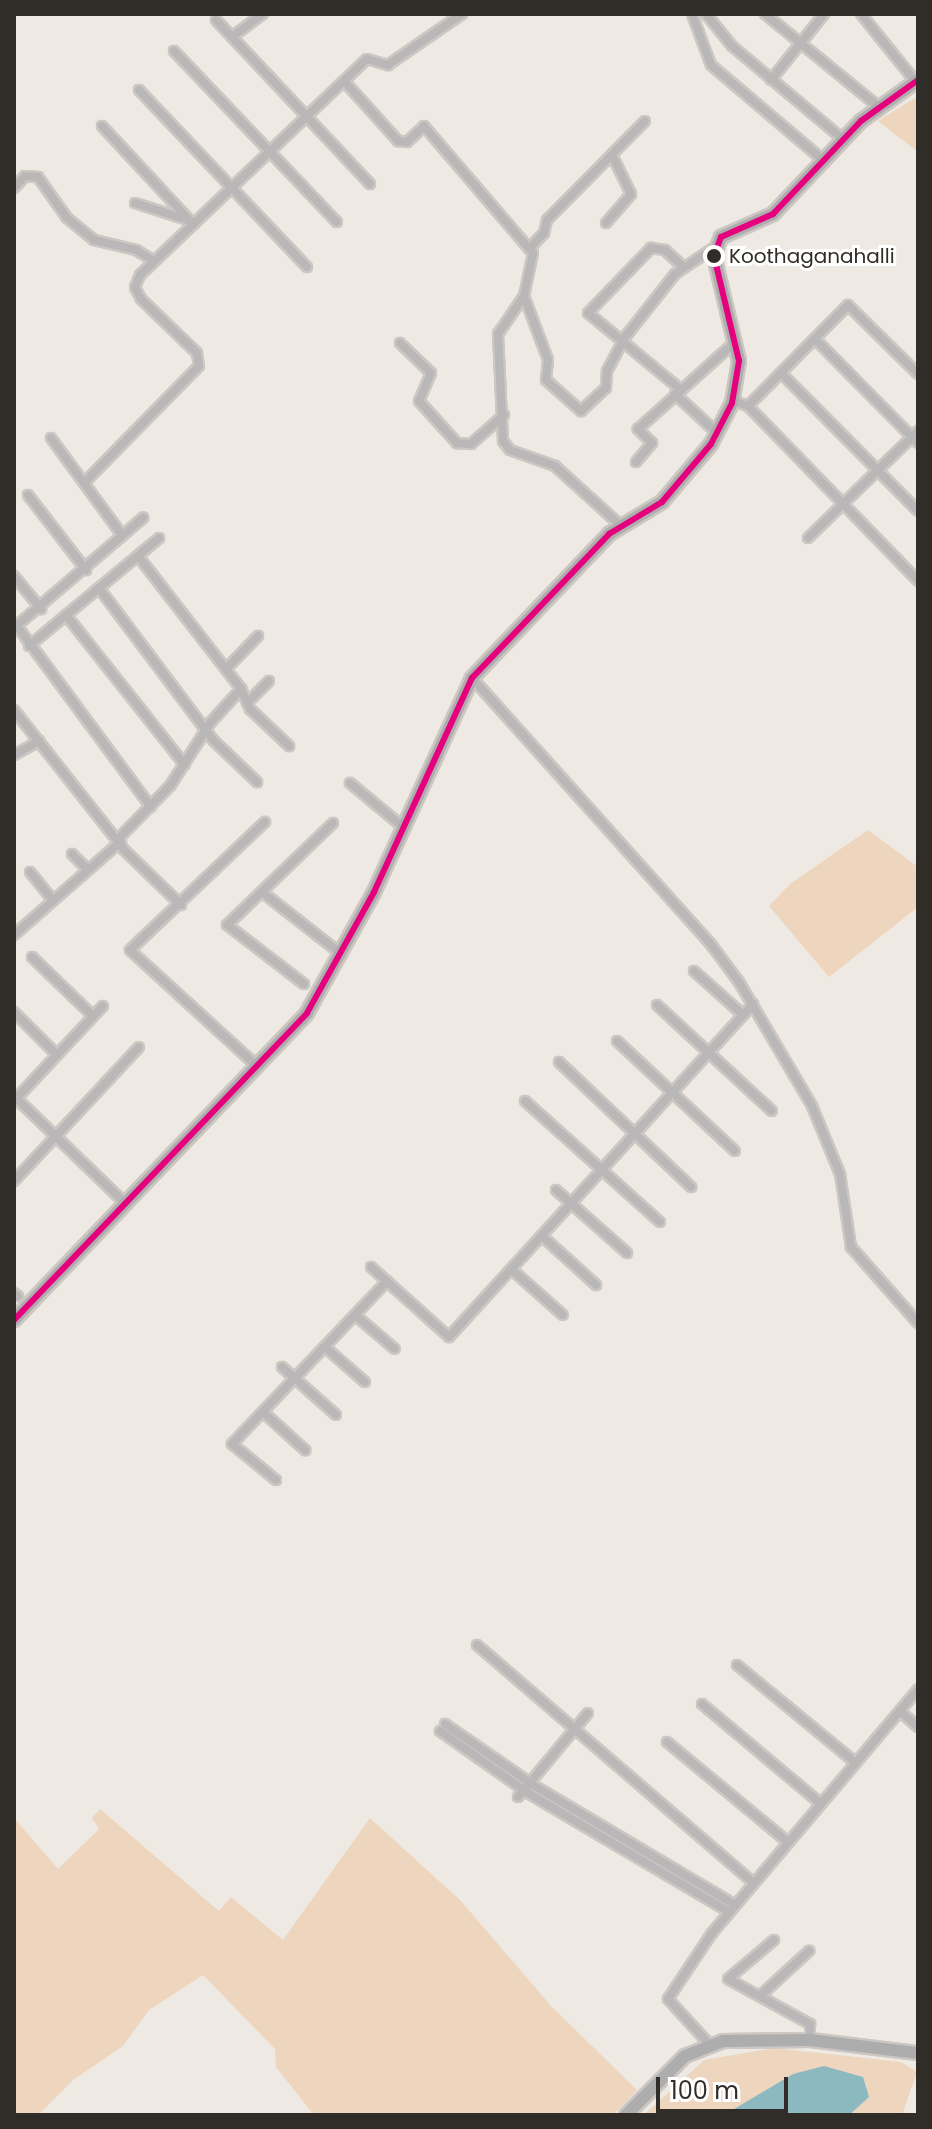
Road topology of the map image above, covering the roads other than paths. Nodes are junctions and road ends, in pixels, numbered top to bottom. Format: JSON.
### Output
{"nodes":[{"id":1,"x":263,"y":14,"type":"edge"},
{"id":2,"x":462,"y":14,"type":"edge"},
{"id":3,"x":692,"y":14,"type":"edge"},
{"id":4,"x":706,"y":14,"type":"edge"},
{"id":5,"x":765,"y":14,"type":"edge"},
{"id":6,"x":824,"y":14,"type":"edge"},
{"id":7,"x":861,"y":14,"type":"edge"},
{"id":8,"x":216,"y":20,"type":"dead end"},
{"id":9,"x":232,"y":37,"type":"junction"},
{"id":10,"x":801,"y":43,"type":"junction"},
{"id":11,"x":174,"y":51,"type":"dead end"},
{"id":12,"x":771,"y":80,"type":"junction"},
{"id":13,"x":917,"y":80,"type":"edge"},
{"id":14,"x":344,"y":81,"type":"junction"},
{"id":15,"x":139,"y":90,"type":"dead end"},
{"id":16,"x":878,"y":106,"type":"junction"},
{"id":17,"x":307,"y":116,"type":"junction"},
{"id":18,"x":645,"y":121,"type":"dead end"},
{"id":19,"x":102,"y":126,"type":"dead end"},
{"id":20,"x":843,"y":139,"type":"junction"},
{"id":21,"x":270,"y":151,"type":"junction"},
{"id":22,"x":612,"y":155,"type":"junction"},
{"id":23,"x":823,"y":160,"type":"junction"},
{"id":24,"x":370,"y":184,"type":"dead end"},
{"id":25,"x":14,"y":188,"type":"edge"},
{"id":26,"x":231,"y":188,"type":"junction"},
{"id":27,"x":135,"y":203,"type":"dead end"},
{"id":28,"x":192,"y":222,"type":"junction"},
{"id":29,"x":337,"y":222,"type":"dead end"},
{"id":30,"x":606,"y":223,"type":"dead end"},
{"id":31,"x":715,"y":247,"type":"junction"},
{"id":32,"x":529,"y":249,"type":"junction"},
{"id":33,"x":154,"y":261,"type":"junction"},
{"id":34,"x":307,"y":267,"type":"dead end"},
{"id":35,"x":683,"y":267,"type":"junction"},
{"id":36,"x":524,"y":296,"type":"junction"},
{"id":37,"x":815,"y":339,"type":"junction"},
{"id":38,"x":735,"y":342,"type":"junction"},
{"id":39,"x":400,"y":343,"type":"dead end"},
{"id":40,"x":623,"y":343,"type":"junction"},
{"id":41,"x":781,"y":373,"type":"junction"},
{"id":42,"x":918,"y":374,"type":"edge"},
{"id":43,"x":678,"y":391,"type":"junction"},
{"id":44,"x":732,"y":400,"type":"junction"},
{"id":45,"x":748,"y":406,"type":"junction"},
{"id":46,"x":504,"y":414,"type":"junction"},
{"id":47,"x":717,"y":433,"type":"junction"},
{"id":48,"x":916,"y":437,"type":"edge"},
{"id":49,"x":51,"y":438,"type":"dead end"},
{"id":50,"x":636,"y":462,"type":"dead end"},
{"id":51,"x":878,"y":470,"type":"junction"},
{"id":52,"x":84,"y":483,"type":"junction"},
{"id":53,"x":28,"y":495,"type":"dead end"},
{"id":54,"x":841,"y":507,"type":"junction"},
{"id":55,"x":918,"y":511,"type":"edge"},
{"id":56,"x":143,"y":518,"type":"dead end"},
{"id":57,"x":620,"y":525,"type":"junction"},
{"id":58,"x":122,"y":535,"type":"junction"},
{"id":59,"x":159,"y":538,"type":"dead end"},
{"id":60,"x":808,"y":538,"type":"dead end"},
{"id":61,"x":138,"y":556,"type":"junction"},
{"id":62,"x":86,"y":570,"type":"junction"},
{"id":63,"x":14,"y":576,"type":"edge"},
{"id":64,"x":918,"y":581,"type":"edge"},
{"id":65,"x":99,"y":588,"type":"junction"},
{"id":66,"x":41,"y":609,"type":"junction"},
{"id":67,"x":66,"y":615,"type":"junction"},
{"id":68,"x":15,"y":627,"type":"edge"},
{"id":69,"x":258,"y":636,"type":"dead end"},
{"id":70,"x":29,"y":646,"type":"junction"},
{"id":71,"x":226,"y":669,"type":"junction"},
{"id":72,"x":472,"y":678,"type":"junction"},
{"id":73,"x":269,"y":681,"type":"dead end"},
{"id":74,"x":241,"y":689,"type":"junction"},
{"id":75,"x":247,"y":703,"type":"junction"},
{"id":76,"x":14,"y":710,"type":"edge"},
{"id":77,"x":208,"y":730,"type":"junction"},
{"id":78,"x":39,"y":741,"type":"junction"},
{"id":79,"x":289,"y":746,"type":"dead end"},
{"id":80,"x":14,"y":755,"type":"edge"},
{"id":81,"x":185,"y":765,"type":"junction"},
{"id":82,"x":257,"y":782,"type":"dead end"},
{"id":83,"x":350,"y":783,"type":"dead end"},
{"id":84,"x":151,"y":807,"type":"junction"},
{"id":85,"x":265,"y":822,"type":"dead end"},
{"id":86,"x":333,"y":823,"type":"dead end"},
{"id":87,"x":403,"y":827,"type":"junction"},
{"id":88,"x":119,"y":843,"type":"junction"},
{"id":89,"x":72,"y":854,"type":"dead end"},
{"id":90,"x":87,"y":869,"type":"junction"},
{"id":91,"x":30,"y":872,"type":"dead end"},
{"id":92,"x":262,"y":892,"type":"junction"},
{"id":93,"x":53,"y":900,"type":"junction"},
{"id":94,"x":181,"y":905,"type":"junction"},
{"id":95,"x":14,"y":920,"type":"edge"},
{"id":96,"x":22,"y":928,"type":"junction"},
{"id":97,"x":14,"y":935,"type":"edge"},
{"id":98,"x":341,"y":954,"type":"junction"},
{"id":99,"x":32,"y":957,"type":"dead end"},
{"id":100,"x":694,"y":971,"type":"dead end"},
{"id":101,"x":304,"y":984,"type":"dead end"},
{"id":102,"x":753,"y":1004,"type":"junction"},
{"id":103,"x":657,"y":1005,"type":"dead end"},
{"id":104,"x":103,"y":1006,"type":"dead end"},
{"id":105,"x":14,"y":1012,"type":"edge"},
{"id":106,"x":743,"y":1015,"type":"junction"},
{"id":107,"x":93,"y":1016,"type":"junction"},
{"id":108,"x":617,"y":1041,"type":"dead end"},
{"id":109,"x":139,"y":1047,"type":"dead end"},
{"id":110,"x":708,"y":1053,"type":"junction"},
{"id":111,"x":57,"y":1055,"type":"junction"},
{"id":112,"x":559,"y":1062,"type":"dead end"},
{"id":113,"x":258,"y":1067,"type":"junction"},
{"id":114,"x":672,"y":1093,"type":"junction"},
{"id":115,"x":15,"y":1099,"type":"edge"},
{"id":116,"x":525,"y":1101,"type":"dead end"},
{"id":117,"x":772,"y":1111,"type":"dead end"},
{"id":118,"x":635,"y":1133,"type":"junction"},
{"id":119,"x":56,"y":1136,"type":"junction"},
{"id":120,"x":735,"y":1151,"type":"dead end"},
{"id":121,"x":602,"y":1170,"type":"junction"},
{"id":122,"x":14,"y":1181,"type":"edge"},
{"id":123,"x":691,"y":1187,"type":"dead end"},
{"id":124,"x":556,"y":1190,"type":"dead end"},
{"id":125,"x":126,"y":1204,"type":"junction"},
{"id":126,"x":571,"y":1204,"type":"junction"},
{"id":127,"x":660,"y":1222,"type":"dead end"},
{"id":128,"x":542,"y":1236,"type":"junction"},
{"id":129,"x":627,"y":1253,"type":"dead end"},
{"id":130,"x":371,"y":1267,"type":"dead end"},
{"id":131,"x":511,"y":1269,"type":"junction"},
{"id":132,"x":387,"y":1281,"type":"junction"},
{"id":133,"x":596,"y":1285,"type":"dead end"},
{"id":134,"x":355,"y":1315,"type":"junction"},
{"id":135,"x":563,"y":1315,"type":"dead end"},
{"id":136,"x":14,"y":1320,"type":"edge"},
{"id":137,"x":918,"y":1323,"type":"edge"},
{"id":138,"x":325,"y":1347,"type":"junction"},
{"id":139,"x":395,"y":1349,"type":"dead end"},
{"id":140,"x":282,"y":1367,"type":"dead end"},
{"id":141,"x":295,"y":1378,"type":"junction"},
{"id":142,"x":365,"y":1382,"type":"dead end"},
{"id":143,"x":263,"y":1412,"type":"junction"},
{"id":144,"x":336,"y":1415,"type":"dead end"},
{"id":145,"x":305,"y":1450,"type":"dead end"},
{"id":146,"x":276,"y":1480,"type":"dead end"},
{"id":147,"x":477,"y":1645,"type":"dead end"},
{"id":148,"x":737,"y":1665,"type":"dead end"},
{"id":149,"x":918,"y":1689,"type":"edge"},
{"id":150,"x":702,"y":1704,"type":"dead end"},
{"id":151,"x":900,"y":1711,"type":"junction"},
{"id":152,"x":588,"y":1713,"type":"dead end"},
{"id":153,"x":442,"y":1727,"type":"dead end"},
{"id":154,"x":918,"y":1727,"type":"edge"},
{"id":155,"x":575,"y":1729,"type":"junction"},
{"id":156,"x":667,"y":1742,"type":"dead end"},
{"id":157,"x":856,"y":1763,"type":"junction"},
{"id":158,"x":524,"y":1790,"type":"junction"},
{"id":159,"x":821,"y":1804,"type":"junction"},
{"id":160,"x":788,"y":1842,"type":"junction"},
{"id":161,"x":754,"y":1883,"type":"junction"},
{"id":162,"x":732,"y":1909,"type":"junction"},
{"id":163,"x":774,"y":1940,"type":"dead end"},
{"id":164,"x":809,"y":1951,"type":"dead end"},
{"id":165,"x":760,"y":1996,"type":"junction"},
{"id":166,"x":810,"y":2040,"type":"junction"},
{"id":167,"x":709,"y":2044,"type":"junction"},
{"id":168,"x":918,"y":2053,"type":"edge"},
{"id":169,"x":626,"y":2115,"type":"edge"}],
"edges":[{"from":1,"to":9,"type":"street"},
{"from":2,"to":14,"type":"street"},
{"from":3,"to":23,"type":"street"},
{"from":4,"to":12,"type":"street"},
{"from":5,"to":10,"type":"street"},
{"from":6,"to":10,"type":"street"},
{"from":7,"to":13,"type":"street"},
{"from":8,"to":9,"type":"street"},
{"from":9,"to":17,"type":"street"},
{"from":10,"to":12,"type":"street"},
{"from":10,"to":16,"type":"street"},
{"from":11,"to":21,"type":"street"},
{"from":12,"to":20,"type":"street"},
{"from":13,"to":16,"type":"street"},
{"from":14,"to":17,"type":"street"},
{"from":14,"to":32,"type":"street"},
{"from":15,"to":26,"type":"street"},
{"from":16,"to":20,"type":"street"},
{"from":17,"to":21,"type":"street"},
{"from":17,"to":24,"type":"street"},
{"from":18,"to":22,"type":"street"},
{"from":19,"to":28,"type":"street"},
{"from":20,"to":23,"type":"street"},
{"from":21,"to":26,"type":"street"},
{"from":21,"to":29,"type":"street"},
{"from":22,"to":30,"type":"street"},
{"from":22,"to":32,"type":"street"},
{"from":23,"to":31,"type":"street"},
{"from":25,"to":33,"type":"street"},
{"from":26,"to":28,"type":"street"},
{"from":26,"to":34,"type":"street"},
{"from":27,"to":28,"type":"street"},
{"from":28,"to":33,"type":"street"},
{"from":31,"to":35,"type":"street"},
{"from":31,"to":38,"type":"street"},
{"from":32,"to":36,"type":"street"},
{"from":33,"to":52,"type":"street"},
{"from":35,"to":40,"type":"street"},
{"from":35,"to":40,"type":"street"},
{"from":36,"to":40,"type":"street"},
{"from":36,"to":46,"type":"street"},
{"from":37,"to":41,"type":"street"},
{"from":37,"to":42,"type":"street"},
{"from":37,"to":48,"type":"street"},
{"from":38,"to":43,"type":"street"},
{"from":38,"to":44,"type":"street"},
{"from":39,"to":46,"type":"street"},
{"from":40,"to":43,"type":"street"},
{"from":41,"to":45,"type":"street"},
{"from":41,"to":51,"type":"street"},
{"from":43,"to":47,"type":"street"},
{"from":43,"to":50,"type":"street"},
{"from":44,"to":45,"type":"street"},
{"from":44,"to":47,"type":"street"},
{"from":45,"to":54,"type":"street"},
{"from":46,"to":57,"type":"street"},
{"from":47,"to":57,"type":"street"},
{"from":48,"to":51,"type":"street"},
{"from":49,"to":52,"type":"street"},
{"from":51,"to":54,"type":"street"},
{"from":51,"to":55,"type":"street"},
{"from":52,"to":58,"type":"street"},
{"from":53,"to":62,"type":"street"},
{"from":54,"to":60,"type":"street"},
{"from":54,"to":64,"type":"street"},
{"from":56,"to":58,"type":"street"},
{"from":57,"to":72,"type":"street"},
{"from":58,"to":62,"type":"street"},
{"from":59,"to":61,"type":"street"},
{"from":61,"to":65,"type":"street"},
{"from":61,"to":71,"type":"street"},
{"from":62,"to":66,"type":"street"},
{"from":63,"to":66,"type":"street"},
{"from":65,"to":67,"type":"street"},
{"from":65,"to":77,"type":"street"},
{"from":66,"to":68,"type":"street"},
{"from":67,"to":70,"type":"street"},
{"from":67,"to":81,"type":"street"},
{"from":68,"to":70,"type":"street"},
{"from":69,"to":71,"type":"street"},
{"from":70,"to":84,"type":"street"},
{"from":71,"to":74,"type":"street"},
{"from":72,"to":87,"type":"street"},
{"from":72,"to":102,"type":"street"},
{"from":73,"to":75,"type":"street"},
{"from":74,"to":75,"type":"street"},
{"from":74,"to":77,"type":"street"},
{"from":75,"to":79,"type":"street"},
{"from":76,"to":78,"type":"street"},
{"from":77,"to":81,"type":"street"},
{"from":77,"to":82,"type":"street"},
{"from":78,"to":80,"type":"street"},
{"from":78,"to":88,"type":"street"},
{"from":81,"to":84,"type":"street"},
{"from":83,"to":87,"type":"street"},
{"from":84,"to":88,"type":"street"},
{"from":85,"to":94,"type":"street"},
{"from":86,"to":92,"type":"street"},
{"from":87,"to":98,"type":"street"},
{"from":88,"to":90,"type":"street"},
{"from":88,"to":94,"type":"street"},
{"from":89,"to":90,"type":"street"},
{"from":90,"to":93,"type":"street"},
{"from":91,"to":93,"type":"street"},
{"from":92,"to":98,"type":"street"},
{"from":92,"to":101,"type":"street"},
{"from":93,"to":96,"type":"street"},
{"from":94,"to":113,"type":"street"},
{"from":95,"to":96,"type":"street"},
{"from":96,"to":97,"type":"street"},
{"from":98,"to":113,"type":"street"},
{"from":99,"to":107,"type":"street"},
{"from":100,"to":106,"type":"street"},
{"from":102,"to":106,"type":"street"},
{"from":102,"to":137,"type":"street"},
{"from":103,"to":110,"type":"street"},
{"from":104,"to":107,"type":"street"},
{"from":105,"to":111,"type":"street"},
{"from":106,"to":110,"type":"street"},
{"from":107,"to":111,"type":"street"},
{"from":108,"to":114,"type":"street"},
{"from":109,"to":119,"type":"street"},
{"from":110,"to":114,"type":"street"},
{"from":110,"to":117,"type":"street"},
{"from":111,"to":115,"type":"street"},
{"from":112,"to":118,"type":"street"},
{"from":113,"to":125,"type":"street"},
{"from":114,"to":118,"type":"street"},
{"from":114,"to":120,"type":"street"},
{"from":115,"to":119,"type":"street"},
{"from":116,"to":121,"type":"street"},
{"from":118,"to":121,"type":"street"},
{"from":118,"to":123,"type":"street"},
{"from":119,"to":122,"type":"street"},
{"from":119,"to":125,"type":"street"},
{"from":121,"to":126,"type":"street"},
{"from":121,"to":127,"type":"street"},
{"from":124,"to":126,"type":"street"},
{"from":125,"to":136,"type":"street"},
{"from":126,"to":128,"type":"street"},
{"from":126,"to":129,"type":"street"},
{"from":128,"to":131,"type":"street"},
{"from":128,"to":133,"type":"street"},
{"from":130,"to":132,"type":"street"},
{"from":131,"to":132,"type":"street"},
{"from":131,"to":135,"type":"street"},
{"from":132,"to":134,"type":"street"},
{"from":134,"to":138,"type":"street"},
{"from":134,"to":139,"type":"street"},
{"from":138,"to":141,"type":"street"},
{"from":138,"to":142,"type":"street"},
{"from":140,"to":141,"type":"street"},
{"from":141,"to":143,"type":"street"},
{"from":141,"to":144,"type":"street"},
{"from":143,"to":145,"type":"street"},
{"from":143,"to":146,"type":"street"},
{"from":147,"to":155,"type":"street"},
{"from":148,"to":157,"type":"street"},
{"from":149,"to":151,"type":"street"},
{"from":150,"to":159,"type":"street"},
{"from":151,"to":154,"type":"street"},
{"from":151,"to":157,"type":"street"},
{"from":152,"to":155,"type":"street"},
{"from":153,"to":158,"type":"street"},
{"from":155,"to":158,"type":"street"},
{"from":155,"to":161,"type":"street"},
{"from":156,"to":160,"type":"street"},
{"from":157,"to":159,"type":"street"},
{"from":158,"to":162,"type":"street"},
{"from":159,"to":160,"type":"street"},
{"from":160,"to":161,"type":"street"},
{"from":161,"to":162,"type":"street"},
{"from":162,"to":167,"type":"street"},
{"from":163,"to":165,"type":"street"},
{"from":164,"to":165,"type":"street"},
{"from":165,"to":166,"type":"street"},
{"from":166,"to":167,"type":"street"},
{"from":166,"to":168,"type":"street"},
{"from":167,"to":169,"type":"street"}]}
